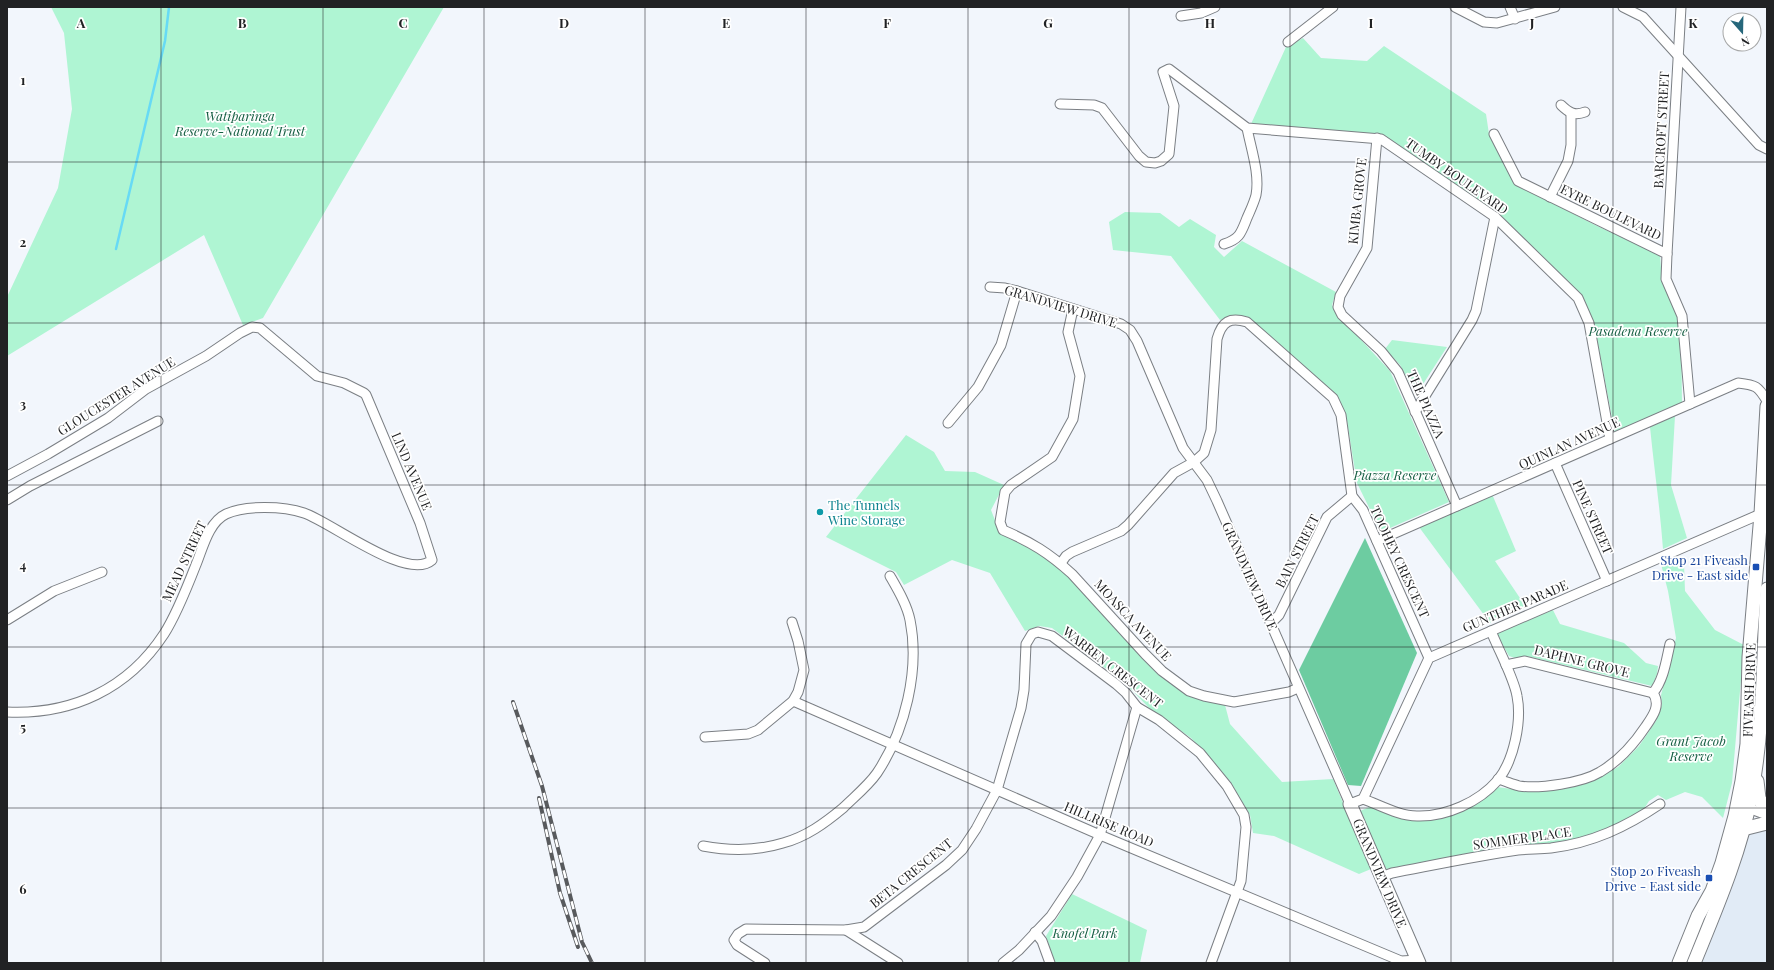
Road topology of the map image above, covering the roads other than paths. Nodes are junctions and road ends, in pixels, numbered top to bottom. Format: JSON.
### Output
{"nodes":[{"id":1,"x":1215,"y":7,"type":"edge"},
{"id":2,"x":1333,"y":7,"type":"edge"},
{"id":3,"x":1455,"y":7,"type":"edge"},
{"id":4,"x":1510,"y":7,"type":"edge"},
{"id":5,"x":1555,"y":7,"type":"edge"},
{"id":6,"x":1623,"y":7,"type":"edge"},
{"id":7,"x":1682,"y":7,"type":"edge"},
{"id":8,"x":1181,"y":16,"type":"dead end"},
{"id":9,"x":1515,"y":19,"type":"junction"},
{"id":10,"x":1288,"y":42,"type":"dead end"},
{"id":11,"x":1679,"y":55,"type":"junction"},
{"id":12,"x":1060,"y":104,"type":"dead end"},
{"id":13,"x":1561,"y":106,"type":"dead end"},
{"id":14,"x":1585,"y":112,"type":"dead end"},
{"id":15,"x":1572,"y":114,"type":"junction"},
{"id":16,"x":1247,"y":128,"type":"junction"},
{"id":17,"x":1494,"y":134,"type":"dead end"},
{"id":18,"x":1377,"y":138,"type":"junction"},
{"id":19,"x":1767,"y":149,"type":"edge"},
{"id":20,"x":1550,"y":197,"type":"junction"},
{"id":21,"x":1495,"y":216,"type":"junction"},
{"id":22,"x":1224,"y":244,"type":"dead end"},
{"id":23,"x":1667,"y":254,"type":"junction"},
{"id":24,"x":990,"y":287,"type":"dead end"},
{"id":25,"x":1017,"y":292,"type":"junction"},
{"id":26,"x":1338,"y":307,"type":"joint"},
{"id":27,"x":1073,"y":309,"type":"junction"},
{"id":28,"x":260,"y":328,"type":"joint"},
{"id":29,"x":1767,"y":401,"type":"edge"},
{"id":30,"x":1690,"y":404,"type":"junction"},
{"id":31,"x":1767,"y":406,"type":"edge"},
{"id":32,"x":1415,"y":412,"type":"junction"},
{"id":33,"x":158,"y":421,"type":"dead end"},
{"id":34,"x":948,"y":423,"type":"dead end"},
{"id":35,"x":1610,"y":439,"type":"junction"},
{"id":36,"x":1194,"y":462,"type":"junction"},
{"id":37,"x":1555,"y":463,"type":"junction"},
{"id":38,"x":7,"y":476,"type":"edge"},
{"id":39,"x":1352,"y":496,"type":"junction"},
{"id":40,"x":7,"y":500,"type":"edge"},
{"id":41,"x":1457,"y":506,"type":"junction"},
{"id":42,"x":1764,"y":513,"type":"edge"},
{"id":43,"x":1377,"y":541,"type":"junction"},
{"id":44,"x":432,"y":560,"type":"joint"},
{"id":45,"x":1061,"y":563,"type":"junction"},
{"id":46,"x":102,"y":572,"type":"dead end"},
{"id":47,"x":890,"y":576,"type":"dead end"},
{"id":48,"x":1607,"y":581,"type":"junction"},
{"id":49,"x":1767,"y":590,"type":"edge"},
{"id":50,"x":7,"y":620,"type":"edge"},
{"id":51,"x":792,"y":622,"type":"dead end"},
{"id":52,"x":1271,"y":623,"type":"junction"},
{"id":53,"x":1491,"y":631,"type":"junction"},
{"id":54,"x":1032,"y":634,"type":"joint"},
{"id":55,"x":1670,"y":644,"type":"dead end"},
{"id":56,"x":1765,"y":654,"type":"edge"},
{"id":57,"x":1749,"y":657,"type":"junction"},
{"id":58,"x":1430,"y":658,"type":"junction"},
{"id":59,"x":1506,"y":665,"type":"junction"},
{"id":60,"x":1298,"y":688,"type":"junction"},
{"id":61,"x":1653,"y":693,"type":"junction"},
{"id":62,"x":793,"y":701,"type":"junction"},
{"id":63,"x":1137,"y":707,"type":"junction"},
{"id":64,"x":7,"y":712,"type":"edge"},
{"id":65,"x":705,"y":737,"type":"dead end"},
{"id":66,"x":892,"y":745,"type":"junction"},
{"id":67,"x":1755,"y":771,"type":"junction"},
{"id":68,"x":1498,"y":780,"type":"junction"},
{"id":69,"x":997,"y":790,"type":"junction"},
{"id":70,"x":1362,"y":799,"type":"junction"},
{"id":71,"x":1350,"y":804,"type":"junction"},
{"id":72,"x":1660,"y":804,"type":"dead end"},
{"id":73,"x":1743,"y":806,"type":"junction"},
{"id":74,"x":1767,"y":814,"type":"edge"},
{"id":75,"x":1767,"y":823,"type":"edge"},
{"id":76,"x":1743,"y":828,"type":"junction"},
{"id":77,"x":1100,"y":835,"type":"junction"},
{"id":78,"x":702,"y":846,"type":"dead end"},
{"id":79,"x":1381,"y":877,"type":"junction"},
{"id":80,"x":1238,"y":892,"type":"junction"},
{"id":81,"x":846,"y":930,"type":"junction"},
{"id":82,"x":1035,"y":932,"type":"junction"},
{"id":83,"x":1419,"y":962,"type":"edge"},
{"id":84,"x":766,"y":963,"type":"edge"},
{"id":85,"x":898,"y":963,"type":"edge"},
{"id":86,"x":1003,"y":963,"type":"edge"},
{"id":87,"x":1050,"y":963,"type":"edge"},
{"id":88,"x":1211,"y":963,"type":"edge"},
{"id":89,"x":1679,"y":963,"type":"edge"},
{"id":90,"x":1694,"y":963,"type":"edge"}],
"edges":[{"from":1,"to":8,"type":"street"},
{"from":2,"to":10,"type":"street"},
{"from":3,"to":9,"type":"street"},
{"from":4,"to":9,"type":"street"},
{"from":5,"to":9,"type":"street"},
{"from":6,"to":11,"type":"street"},
{"from":7,"to":11,"type":"street","name":"BARCROFT STREET"},
{"from":11,"to":19,"type":"street"},
{"from":11,"to":23,"type":"street","name":"BARCROFT STREET"},
{"from":12,"to":16,"type":"street"},
{"from":13,"to":15,"type":"street"},
{"from":14,"to":15,"type":"street"},
{"from":15,"to":20,"type":"street"},
{"from":16,"to":18,"type":"street","name":"TUMBY BOULEVARD"},
{"from":16,"to":22,"type":"street"},
{"from":17,"to":20,"type":"street","name":"EYRE BOULEVARD"},
{"from":18,"to":21,"type":"street","name":"TUMBY BOULEVARD"},
{"from":18,"to":26,"type":"street","name":"KIMBA GROVE"},
{"from":20,"to":23,"type":"street","name":"EYRE BOULEVARD"},
{"from":21,"to":32,"type":"street"},
{"from":21,"to":35,"type":"street","name":"TUMBY BOULEVARD"},
{"from":23,"to":30,"type":"street","name":"EYRE BOULEVARD"},
{"from":24,"to":25,"type":"street","name":"GRANDVIEW DRIVE"},
{"from":25,"to":27,"type":"street","name":"GRANDVIEW DRIVE"},
{"from":25,"to":34,"type":"street"},
{"from":26,"to":32,"type":"street","name":"THE PIAZZA"},
{"from":27,"to":36,"type":"street","name":"GRANDVIEW DRIVE"},
{"from":27,"to":45,"type":"street","name":"MOASCA AVENUE"},
{"from":28,"to":38,"type":"street","name":"GLOUCESTER AVENUE"},
{"from":28,"to":44,"type":"street","name":"LIND AVENUE"},
{"from":29,"to":30,"type":"street","name":"QUINLAN AVENUE"},
{"from":30,"to":35,"type":"street","name":"QUINLAN AVENUE"},
{"from":31,"to":42,"type":"main road","name":"FIVEASH DRIVE"},
{"from":32,"to":41,"type":"street","name":"THE PIAZZA"},
{"from":33,"to":40,"type":"street"},
{"from":35,"to":37,"type":"street","name":"QUINLAN AVENUE"},
{"from":36,"to":39,"type":"street","name":"TOOHEY CRESCENT"},
{"from":36,"to":45,"type":"street"},
{"from":36,"to":52,"type":"street","name":"GRANDVIEW DRIVE"},
{"from":37,"to":41,"type":"street","name":"QUINLAN AVENUE"},
{"from":37,"to":48,"type":"street","name":"PINE STREET"},
{"from":39,"to":43,"type":"street","name":"TOOHEY CRESCENT"},
{"from":39,"to":52,"type":"street","name":"BAIN STREET"},
{"from":41,"to":43,"type":"street","name":"QUINLAN AVENUE"},
{"from":42,"to":48,"type":"street","name":"GUNTHER PARADE"},
{"from":42,"to":57,"type":"main road","name":"FIVEASH DRIVE"},
{"from":43,"to":58,"type":"street","name":"TOOHEY CRESCENT"},
{"from":44,"to":64,"type":"street","name":"MEAD STREET"},
{"from":45,"to":60,"type":"street","name":"MOASCA AVENUE"},
{"from":46,"to":50,"type":"street"},
{"from":47,"to":66,"type":"street"},
{"from":48,"to":53,"type":"street","name":"GUNTHER PARADE"},
{"from":49,"to":56,"type":"main road","name":"FIVEASH DRIVE"},
{"from":51,"to":62,"type":"street"},
{"from":52,"to":60,"type":"street","name":"GRANDVIEW DRIVE"},
{"from":53,"to":58,"type":"street","name":"GUNTHER PARADE"},
{"from":53,"to":59,"type":"street"},
{"from":54,"to":63,"type":"street","name":"WARREN CRESCENT"},
{"from":54,"to":69,"type":"street","name":"BETA CRESCENT"},
{"from":55,"to":61,"type":"street"},
{"from":56,"to":57,"type":"street"},
{"from":56,"to":67,"type":"main road","name":"FIVEASH DRIVE"},
{"from":57,"to":73,"type":"main road","name":"FIVEASH DRIVE"},
{"from":58,"to":70,"type":"street"},
{"from":59,"to":61,"type":"street","name":"DAPHNE GROVE"},
{"from":59,"to":68,"type":"street"},
{"from":60,"to":71,"type":"street","name":"GRANDVIEW DRIVE"},
{"from":61,"to":68,"type":"street"},
{"from":62,"to":65,"type":"street"},
{"from":62,"to":66,"type":"street","name":"HILLRISE ROAD"},
{"from":63,"to":77,"type":"street"},
{"from":63,"to":80,"type":"street","name":"WARREN CRESCENT"},
{"from":66,"to":69,"type":"street","name":"HILLRISE ROAD"},
{"from":66,"to":78,"type":"street"},
{"from":67,"to":73,"type":"main road","name":"FIVEASH DRIVE"},
{"from":67,"to":74,"type":"main road"},
{"from":68,"to":70,"type":"street"},
{"from":69,"to":77,"type":"street","name":"HILLRISE ROAD"},
{"from":69,"to":81,"type":"street","name":"BETA CRESCENT"},
{"from":70,"to":71,"type":"street"},
{"from":71,"to":79,"type":"main road","name":"GRANDVIEW DRIVE"},
{"from":72,"to":79,"type":"street","name":"SOMMER PLACE"},
{"from":73,"to":74,"type":"street"},
{"from":73,"to":76,"type":"main road","name":"FIVEASH DRIVE"},
{"from":73,"to":89,"type":"main road","name":"FIVEASH DRIVE"},
{"from":75,"to":76,"type":"main road"},
{"from":76,"to":90,"type":"main road","name":"FIVEASH DRIVE"},
{"from":77,"to":80,"type":"street","name":"HILLRISE ROAD"},
{"from":77,"to":82,"type":"street"},
{"from":79,"to":83,"type":"main road","name":"GRANDVIEW DRIVE"},
{"from":80,"to":83,"type":"street","name":"HILLRISE ROAD"},
{"from":80,"to":88,"type":"street","name":"WARREN CRESCENT"},
{"from":81,"to":84,"type":"street","name":"BETA CRESCENT"},
{"from":81,"to":85,"type":"street"},
{"from":82,"to":86,"type":"street"},
{"from":82,"to":87,"type":"street"}]}
